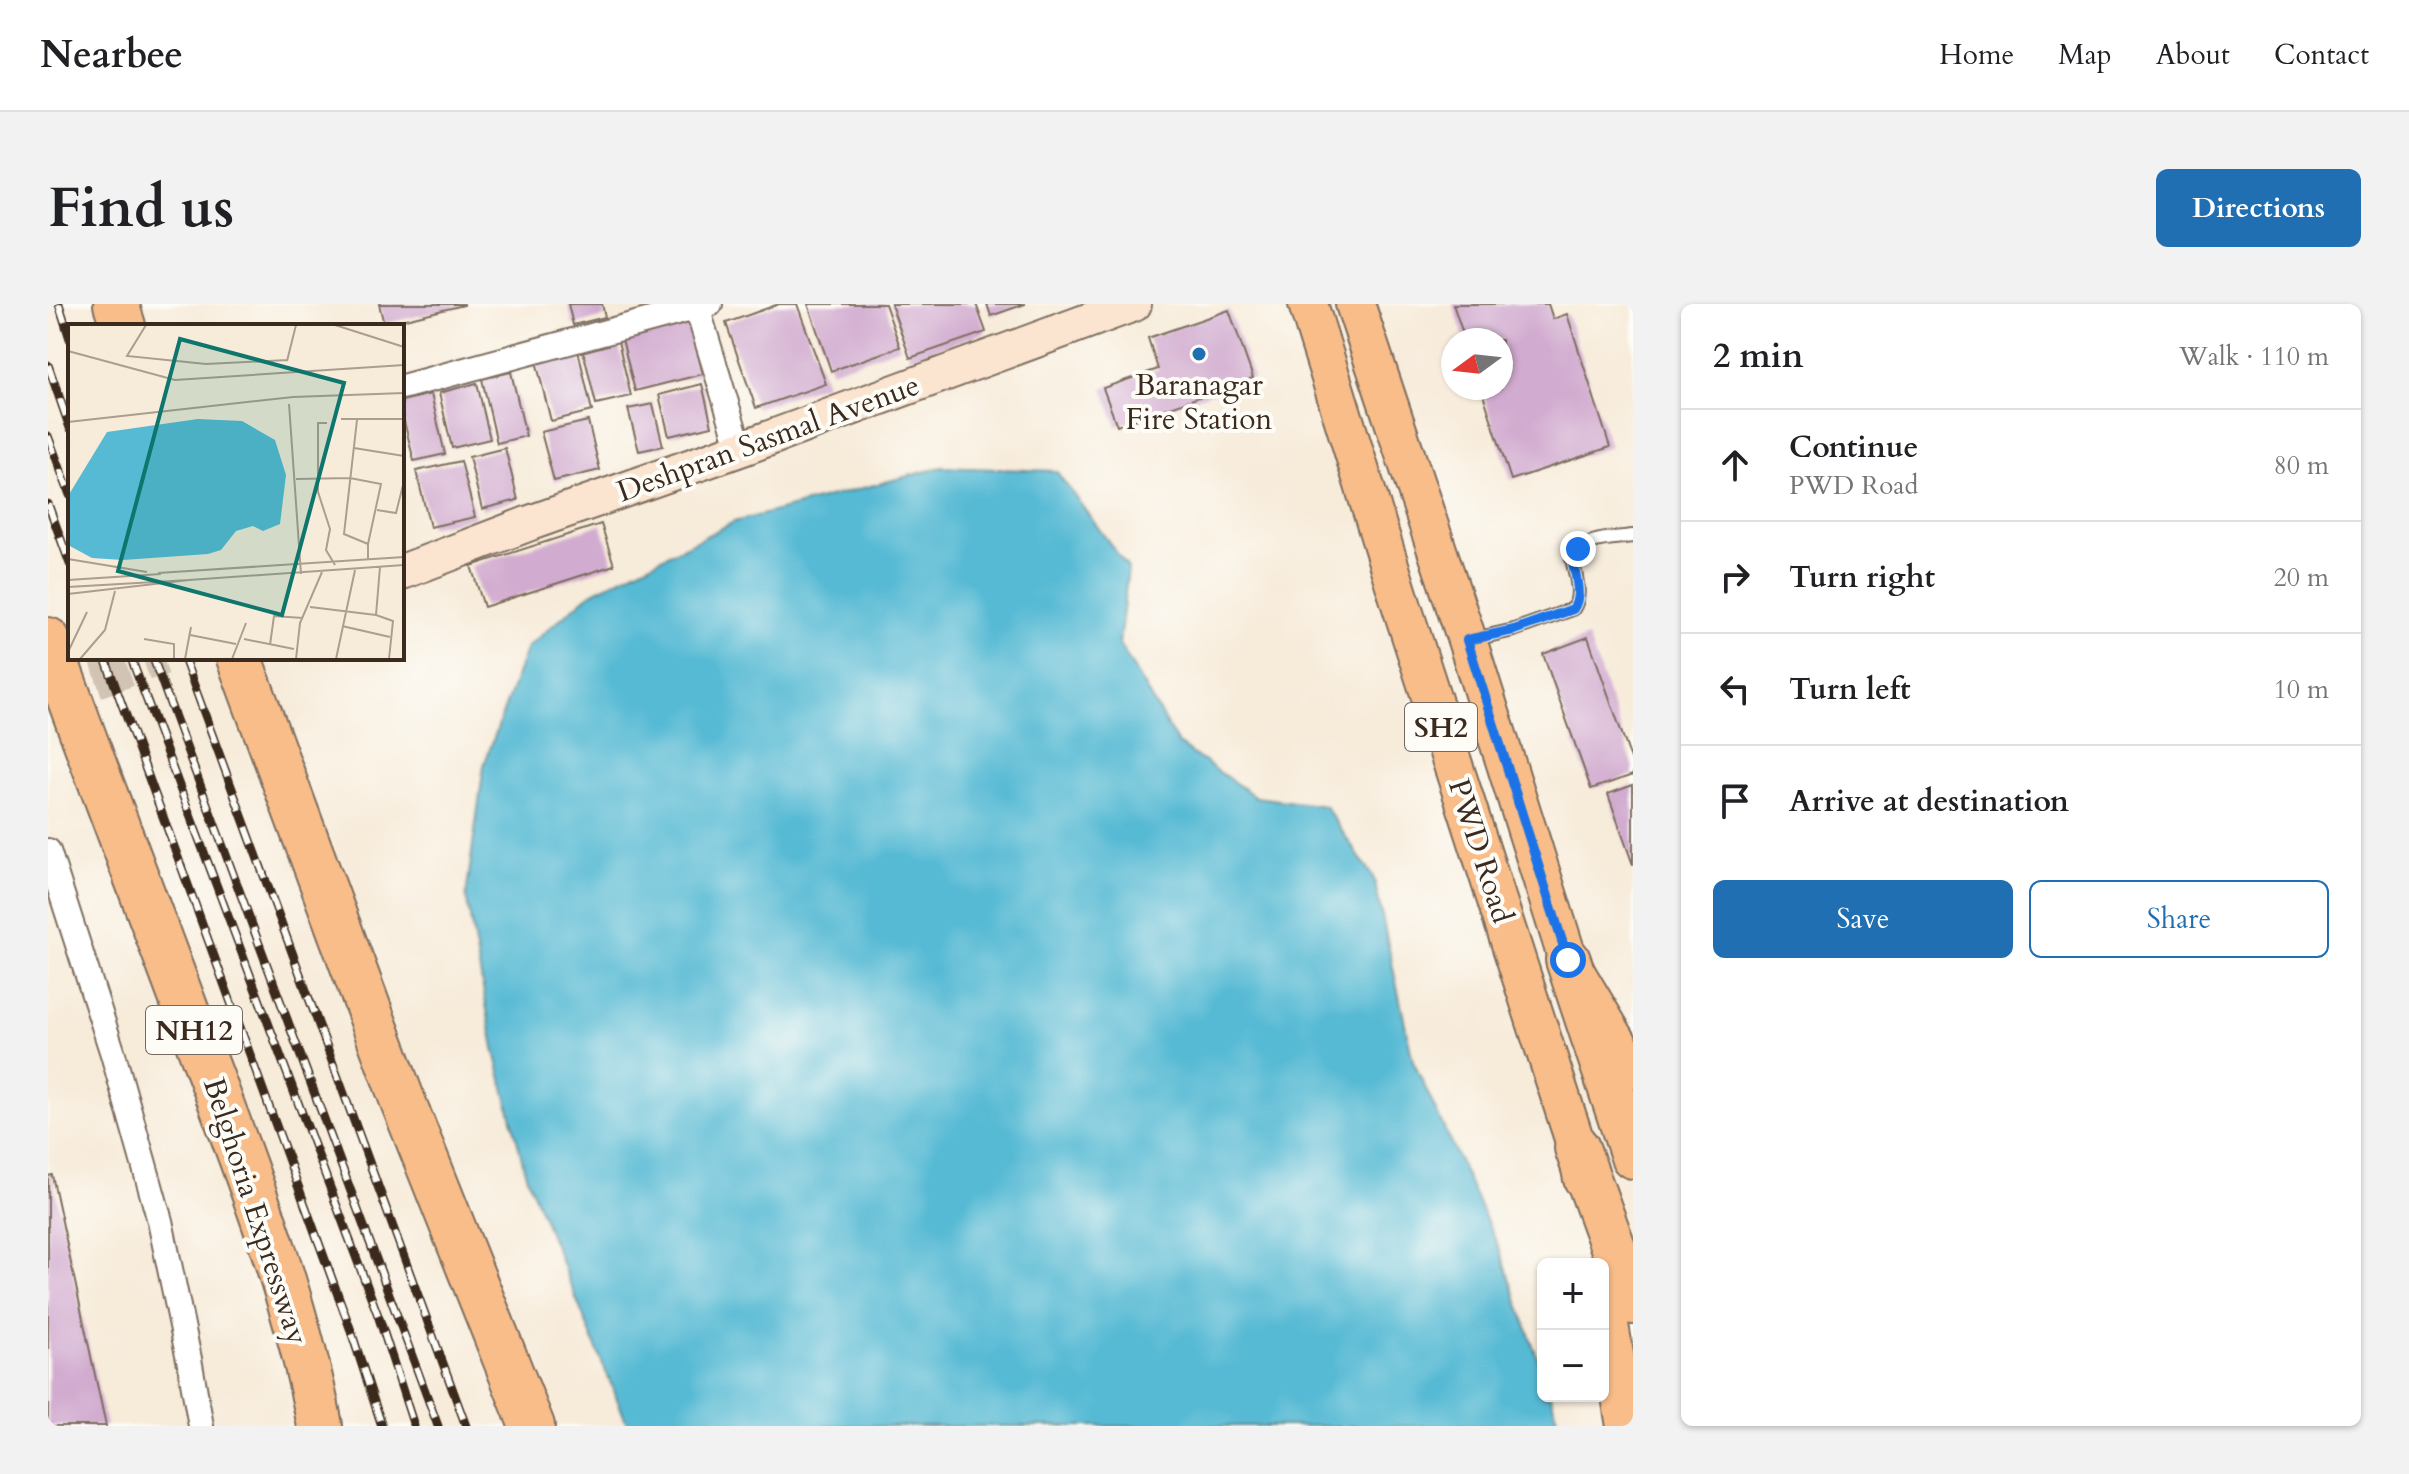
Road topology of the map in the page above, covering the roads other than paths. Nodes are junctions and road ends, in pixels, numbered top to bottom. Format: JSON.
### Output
{"nodes":[{"id":1,"x":116,"y":304,"type":"edge"},
{"id":2,"x":1134,"y":304,"type":"edge"},
{"id":3,"x":1308,"y":304,"type":"edge"},
{"id":4,"x":1355,"y":304,"type":"edge"},
{"id":5,"x":701,"y":305,"type":"edge"},
{"id":6,"x":122,"y":324,"type":"edge"},
{"id":7,"x":404,"y":386,"type":"edge"},
{"id":8,"x":740,"y":449,"type":"junction"},
{"id":9,"x":1633,"y":536,"type":"edge"},
{"id":10,"x":404,"y":571,"type":"edge"},
{"id":11,"x":48,"y":640,"type":"edge"},
{"id":12,"x":1467,"y":640,"type":"junction"},
{"id":13,"x":240,"y":660,"type":"edge"},
{"id":14,"x":48,"y":851,"type":"edge"},
{"id":15,"x":1568,"y":960,"type":"junction"},
{"id":16,"x":1633,"y":1069,"type":"edge"},
{"id":17,"x":1577,"y":1148,"type":"junction"},
{"id":18,"x":1633,"y":1156,"type":"edge"},
{"id":19,"x":1597,"y":1258,"type":"edge"},
{"id":20,"x":1633,"y":1302,"type":"edge"},
{"id":21,"x":1609,"y":1325,"type":"edge"},
{"id":22,"x":201,"y":1426,"type":"edge"},
{"id":23,"x":320,"y":1426,"type":"edge"},
{"id":24,"x":532,"y":1426,"type":"edge"},
{"id":25,"x":1626,"y":1426,"type":"edge"}],
"edges":[{"from":1,"to":6,"type":"highway"},
{"from":2,"to":8,"type":"street","name":"Deshpran Sasmal Avenue"},
{"from":3,"to":17,"type":"main road","name":"PWD Road","number":"SH2"},
{"from":4,"to":12,"type":"main road","name":"PWD Road","number":"SH2"},
{"from":5,"to":7,"type":"street"},
{"from":5,"to":8,"type":"street"},
{"from":8,"to":10,"type":"street","name":"Deshpran Sasmal Avenue"},
{"from":9,"to":12,"type":"lane"},
{"from":11,"to":23,"type":"highway","name":"Belghoria Expressway","number":"NH12"},
{"from":12,"to":15,"type":"main road","name":"PWD Road","number":"SH2"},
{"from":13,"to":24,"type":"highway"},
{"from":14,"to":22,"type":"street"},
{"from":15,"to":16,"type":"main road","name":"PWD Road","number":"SH2"},
{"from":15,"to":18,"type":"highway"},
{"from":17,"to":19,"type":"main road","name":"PWD Road","number":"SH2"},
{"from":17,"to":20,"type":"highway"},
{"from":21,"to":25,"type":"main road"}]}
